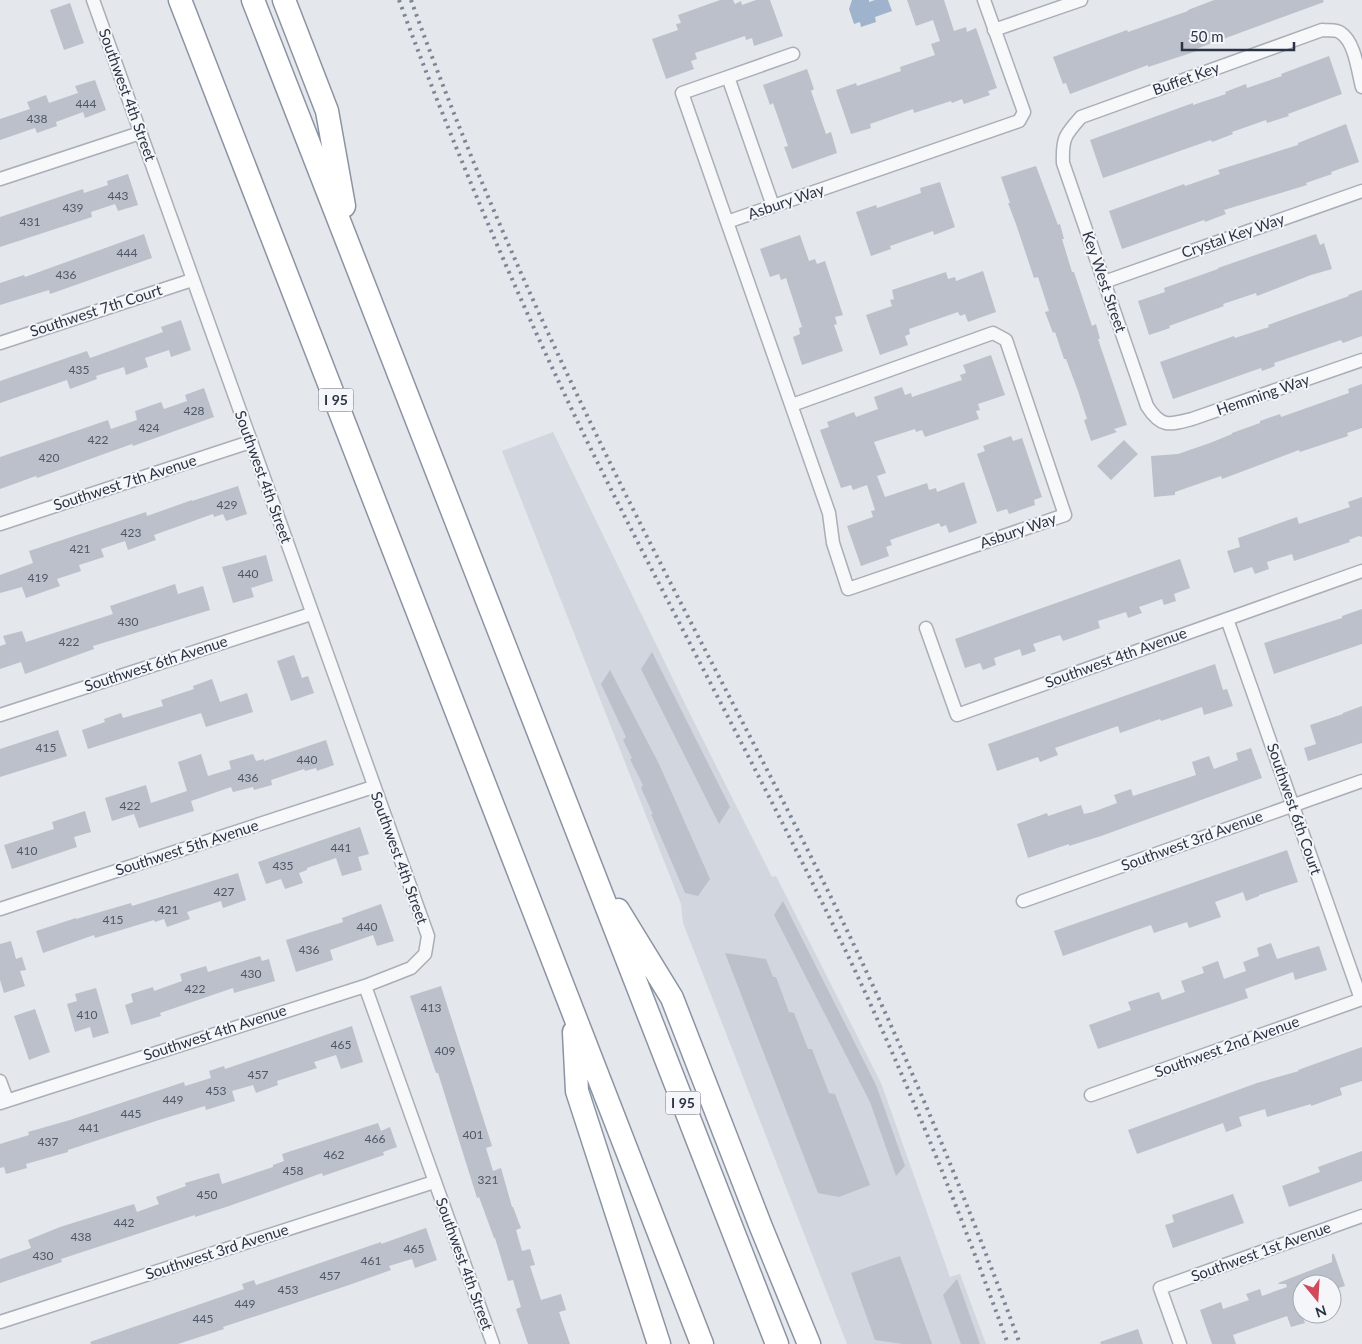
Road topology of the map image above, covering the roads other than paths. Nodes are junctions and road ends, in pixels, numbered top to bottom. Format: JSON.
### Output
{"nodes":[{"id":1,"x":93,"y":0,"type":"edge"},
{"id":2,"x":253,"y":0,"type":"edge"},
{"id":3,"x":284,"y":0,"type":"edge"},
{"id":4,"x":984,"y":0,"type":"edge"},
{"id":5,"x":1081,"y":0,"type":"edge"},
{"id":6,"x":180,"y":3,"type":"edge"},
{"id":7,"x":994,"y":30,"type":"junction"},
{"id":8,"x":793,"y":54,"type":"dead end"},
{"id":9,"x":728,"y":77,"type":"junction"},
{"id":10,"x":1362,"y":87,"type":"edge"},
{"id":11,"x":140,"y":133,"type":"junction"},
{"id":12,"x":1065,"y":134,"type":"joint"},
{"id":13,"x":0,"y":179,"type":"edge"},
{"id":14,"x":1362,"y":191,"type":"edge"},
{"id":15,"x":773,"y":206,"type":"junction"},
{"id":16,"x":727,"y":222,"type":"junction"},
{"id":17,"x":352,"y":254,"type":"junction"},
{"id":18,"x":192,"y":280,"type":"junction"},
{"id":19,"x":1104,"y":282,"type":"junction"},
{"id":20,"x":0,"y":343,"type":"edge"},
{"id":21,"x":1362,"y":360,"type":"edge"},
{"id":22,"x":792,"y":405,"type":"junction"},
{"id":23,"x":1163,"y":423,"type":"joint"},
{"id":24,"x":250,"y":442,"type":"junction"},
{"id":25,"x":0,"y":524,"type":"edge"},
{"id":26,"x":1362,"y":571,"type":"edge"},
{"id":27,"x":311,"y":614,"type":"junction"},
{"id":28,"x":1228,"y":619,"type":"junction"},
{"id":29,"x":926,"y":628,"type":"dead end"},
{"id":30,"x":0,"y":715,"type":"edge"},
{"id":31,"x":1362,"y":781,"type":"edge"},
{"id":32,"x":373,"y":787,"type":"junction"},
{"id":33,"x":1293,"y":806,"type":"junction"},
{"id":34,"x":589,"y":862,"type":"junction"},
{"id":35,"x":1023,"y":902,"type":"dead end"},
{"id":36,"x":0,"y":909,"type":"edge"},
{"id":37,"x":426,"y":954,"type":"joint"},
{"id":38,"x":365,"y":986,"type":"junction"},
{"id":39,"x":1362,"y":999,"type":"edge"},
{"id":40,"x":574,"y":1014,"type":"junction"},
{"id":41,"x":0,"y":1082,"type":"edge"},
{"id":42,"x":1091,"y":1095,"type":"dead end"},
{"id":43,"x":3,"y":1102,"type":"edge"},
{"id":44,"x":434,"y":1182,"type":"junction"},
{"id":45,"x":1362,"y":1216,"type":"edge"},
{"id":46,"x":0,"y":1322,"type":"edge"},
{"id":47,"x":493,"y":1344,"type":"edge"},
{"id":48,"x":659,"y":1344,"type":"edge"},
{"id":49,"x":702,"y":1344,"type":"edge"},
{"id":50,"x":777,"y":1344,"type":"edge"},
{"id":51,"x":809,"y":1344,"type":"edge"},
{"id":52,"x":1180,"y":1344,"type":"edge"}],
"edges":[{"from":1,"to":11,"type":"street","name":"Southwest 4th Street"},
{"from":2,"to":17,"type":"highway","number":"I 95"},
{"from":3,"to":17,"type":"highway"},
{"from":4,"to":7,"type":"street","name":"Asbury Way"},
{"from":5,"to":7,"type":"street"},
{"from":6,"to":40,"type":"highway","number":"I 95"},
{"from":7,"to":15,"type":"street","name":"Asbury Way"},
{"from":8,"to":9,"type":"street"},
{"from":9,"to":15,"type":"street"},
{"from":9,"to":16,"type":"street"},
{"from":10,"to":12,"type":"street","name":"Buffet Key"},
{"from":11,"to":13,"type":"street"},
{"from":11,"to":18,"type":"street","name":"Southwest 4th Street"},
{"from":12,"to":19,"type":"street","name":"Key West Street"},
{"from":14,"to":19,"type":"street","name":"Crystal Key Way"},
{"from":15,"to":16,"type":"street","name":"Asbury Way"},
{"from":16,"to":22,"type":"street","name":"Asbury Way"},
{"from":17,"to":34,"type":"highway","number":"I 95"},
{"from":18,"to":20,"type":"street","name":"Southwest 7th Court"},
{"from":18,"to":24,"type":"street","name":"Southwest 4th Street"},
{"from":19,"to":23,"type":"street","name":"Key West Street"},
{"from":21,"to":23,"type":"street","name":"Hemming Way"},
{"from":22,"to":22,"type":"street","name":"Asbury Way"},
{"from":24,"to":25,"type":"street","name":"Southwest 7th Avenue"},
{"from":24,"to":27,"type":"street","name":"Southwest 4th Street"},
{"from":26,"to":28,"type":"street","name":"Southwest 4th Avenue"},
{"from":27,"to":30,"type":"street","name":"Southwest 6th Avenue"},
{"from":27,"to":32,"type":"street","name":"Southwest 4th Street"},
{"from":28,"to":29,"type":"street","name":"Southwest 4th Avenue"},
{"from":28,"to":33,"type":"street","name":"Southwest 6th Court"},
{"from":31,"to":33,"type":"street","name":"Southwest 3rd Avenue"},
{"from":32,"to":36,"type":"street","name":"Southwest 5th Avenue"},
{"from":32,"to":37,"type":"street","name":"Southwest 4th Street"},
{"from":33,"to":35,"type":"street","name":"Southwest 3rd Avenue"},
{"from":33,"to":39,"type":"street","name":"Southwest 6th Court"},
{"from":34,"to":50,"type":"highway","number":"I 95"},
{"from":34,"to":51,"type":"highway"},
{"from":37,"to":38,"type":"street","name":"Southwest 4th Avenue"},
{"from":38,"to":43,"type":"street","name":"Southwest 4th Avenue"},
{"from":38,"to":44,"type":"street","name":"Southwest 4th Street"},
{"from":39,"to":42,"type":"street","name":"Southwest 2nd Avenue"},
{"from":40,"to":48,"type":"highway"},
{"from":40,"to":49,"type":"highway","number":"I 95"},
{"from":41,"to":43,"type":"street"},
{"from":44,"to":46,"type":"street","name":"Southwest 3rd Avenue"},
{"from":44,"to":47,"type":"street","name":"Southwest 4th Street"},
{"from":45,"to":52,"type":"street","name":"Southwest 1st Avenue"}]}
